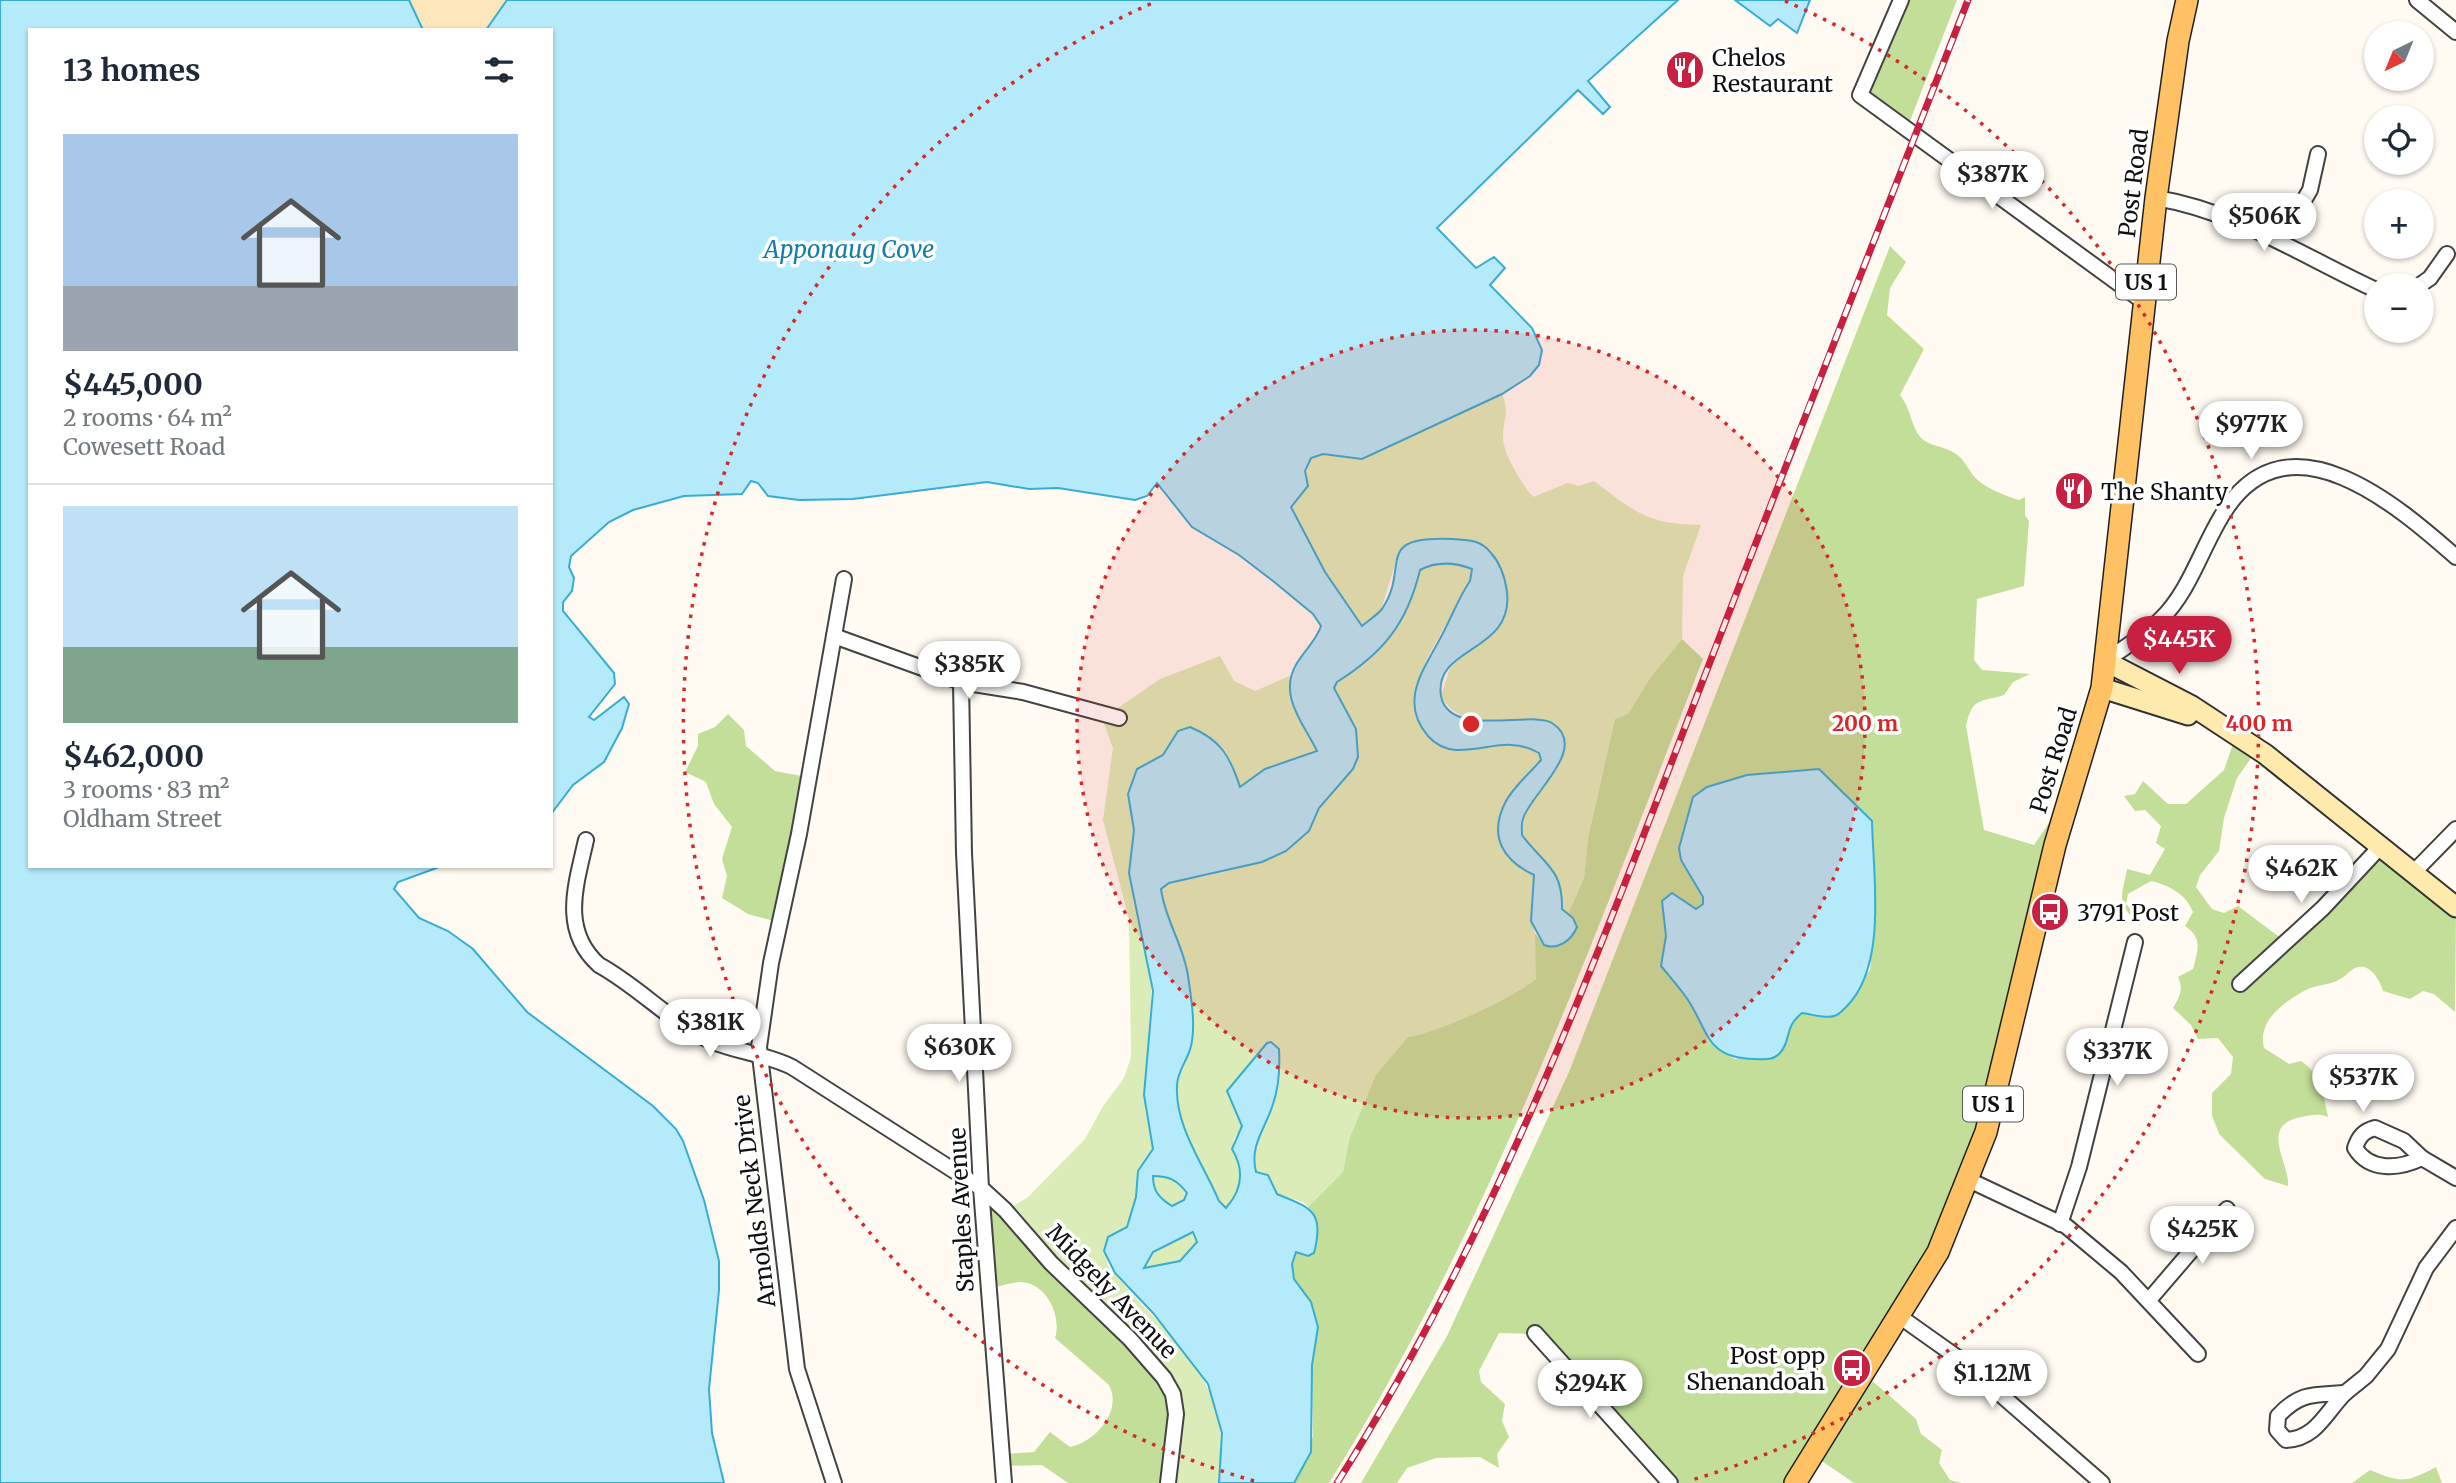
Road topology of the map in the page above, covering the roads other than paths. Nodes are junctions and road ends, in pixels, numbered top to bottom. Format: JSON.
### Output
{"nodes":[{"id":1,"x":1901,"y":0,"type":"edge"},
{"id":2,"x":2188,"y":0,"type":"edge"},
{"id":3,"x":2417,"y":0,"type":"edge"},
{"id":4,"x":2456,"y":32,"type":"edge"},
{"id":5,"x":2318,"y":154,"type":"dead end"},
{"id":6,"x":2156,"y":198,"type":"junction"},
{"id":7,"x":2280,"y":241,"type":"junction"},
{"id":8,"x":2447,"y":254,"type":"dead end"},
{"id":9,"x":2434,"y":273,"type":"edge"},
{"id":10,"x":2364,"y":284,"type":"edge"},
{"id":11,"x":2144,"y":302,"type":"junction"},
{"id":12,"x":2456,"y":557,"type":"edge"},
{"id":13,"x":844,"y":579,"type":"dead end"},
{"id":14,"x":834,"y":636,"type":"junction"},
{"id":15,"x":2105,"y":661,"type":"junction"},
{"id":16,"x":961,"y":682,"type":"junction"},
{"id":17,"x":2102,"y":688,"type":"junction"},
{"id":18,"x":1119,"y":719,"type":"dead end"},
{"id":19,"x":2230,"y":731,"type":"junction"},
{"id":20,"x":2456,"y":830,"type":"edge"},
{"id":21,"x":586,"y":840,"type":"dead end"},
{"id":22,"x":2380,"y":847,"type":"junction"},
{"id":23,"x":2413,"y":873,"type":"junction"},
{"id":24,"x":2456,"y":908,"type":"edge"},
{"id":25,"x":2135,"y":942,"type":"dead end"},
{"id":26,"x":2240,"y":984,"type":"dead end"},
{"id":27,"x":760,"y":1055,"type":"junction"},
{"id":28,"x":2422,"y":1158,"type":"dead end"},
{"id":29,"x":2456,"y":1178,"type":"edge"},
{"id":30,"x":1969,"y":1180,"type":"junction"},
{"id":31,"x":981,"y":1188,"type":"junction"},
{"id":32,"x":2227,"y":1209,"type":"dead end"},
{"id":33,"x":2060,"y":1224,"type":"junction"},
{"id":34,"x":2456,"y":1228,"type":"edge"},
{"id":35,"x":2149,"y":1300,"type":"junction"},
{"id":36,"x":1899,"y":1316,"type":"junction"},
{"id":37,"x":1535,"y":1333,"type":"dead end"},
{"id":38,"x":2198,"y":1354,"type":"dead end"},
{"id":39,"x":2346,"y":1393,"type":"junction"},
{"id":40,"x":834,"y":1483,"type":"edge"},
{"id":41,"x":1003,"y":1483,"type":"edge"},
{"id":42,"x":1168,"y":1483,"type":"edge"},
{"id":43,"x":1670,"y":1483,"type":"edge"},
{"id":44,"x":1796,"y":1483,"type":"edge"},
{"id":45,"x":2102,"y":1483,"type":"edge"}],
"edges":[{"from":1,"to":11,"type":"street"},
{"from":2,"to":6,"type":"main road","name":"Post Road","number":"US 1"},
{"from":3,"to":4,"type":"street"},
{"from":5,"to":7,"type":"street"},
{"from":6,"to":7,"type":"street"},
{"from":6,"to":11,"type":"main road","name":"Post Road","number":"US 1"},
{"from":7,"to":10,"type":"street"},
{"from":8,"to":9,"type":"street"},
{"from":11,"to":15,"type":"main road","name":"Post Road","number":"US 1"},
{"from":12,"to":15,"type":"street"},
{"from":13,"to":14,"type":"street","name":"Arnolds Neck Drive"},
{"from":14,"to":16,"type":"street"},
{"from":14,"to":27,"type":"street","name":"Arnolds Neck Drive"},
{"from":15,"to":17,"type":"main road","name":"Post Road","number":"US 1"},
{"from":15,"to":19,"type":"main road"},
{"from":16,"to":18,"type":"street"},
{"from":16,"to":31,"type":"street","name":"Staples Avenue"},
{"from":17,"to":19,"type":"main road"},
{"from":17,"to":30,"type":"main road","name":"Post Road","number":"US 1"},
{"from":19,"to":22,"type":"main road"},
{"from":20,"to":23,"type":"street"},
{"from":21,"to":27,"type":"street","name":"Midgely Avenue"},
{"from":22,"to":23,"type":"main road"},
{"from":22,"to":26,"type":"street"},
{"from":23,"to":24,"type":"main road"},
{"from":25,"to":33,"type":"street"},
{"from":27,"to":31,"type":"street","name":"Midgely Avenue"},
{"from":27,"to":40,"type":"street","name":"Arnolds Neck Drive"},
{"from":28,"to":29,"type":"street"},
{"from":30,"to":33,"type":"street"},
{"from":30,"to":36,"type":"main road","name":"Post Road","number":"US 1"},
{"from":31,"to":41,"type":"street","name":"Staples Avenue"},
{"from":31,"to":42,"type":"street","name":"Midgely Avenue"},
{"from":32,"to":35,"type":"street"},
{"from":33,"to":35,"type":"street"},
{"from":34,"to":39,"type":"street"},
{"from":35,"to":38,"type":"street"},
{"from":36,"to":44,"type":"main road","name":"Post Road","number":"US 1"},
{"from":36,"to":45,"type":"street"},
{"from":37,"to":43,"type":"street"},
{"from":39,"to":39,"type":"street"}]}
